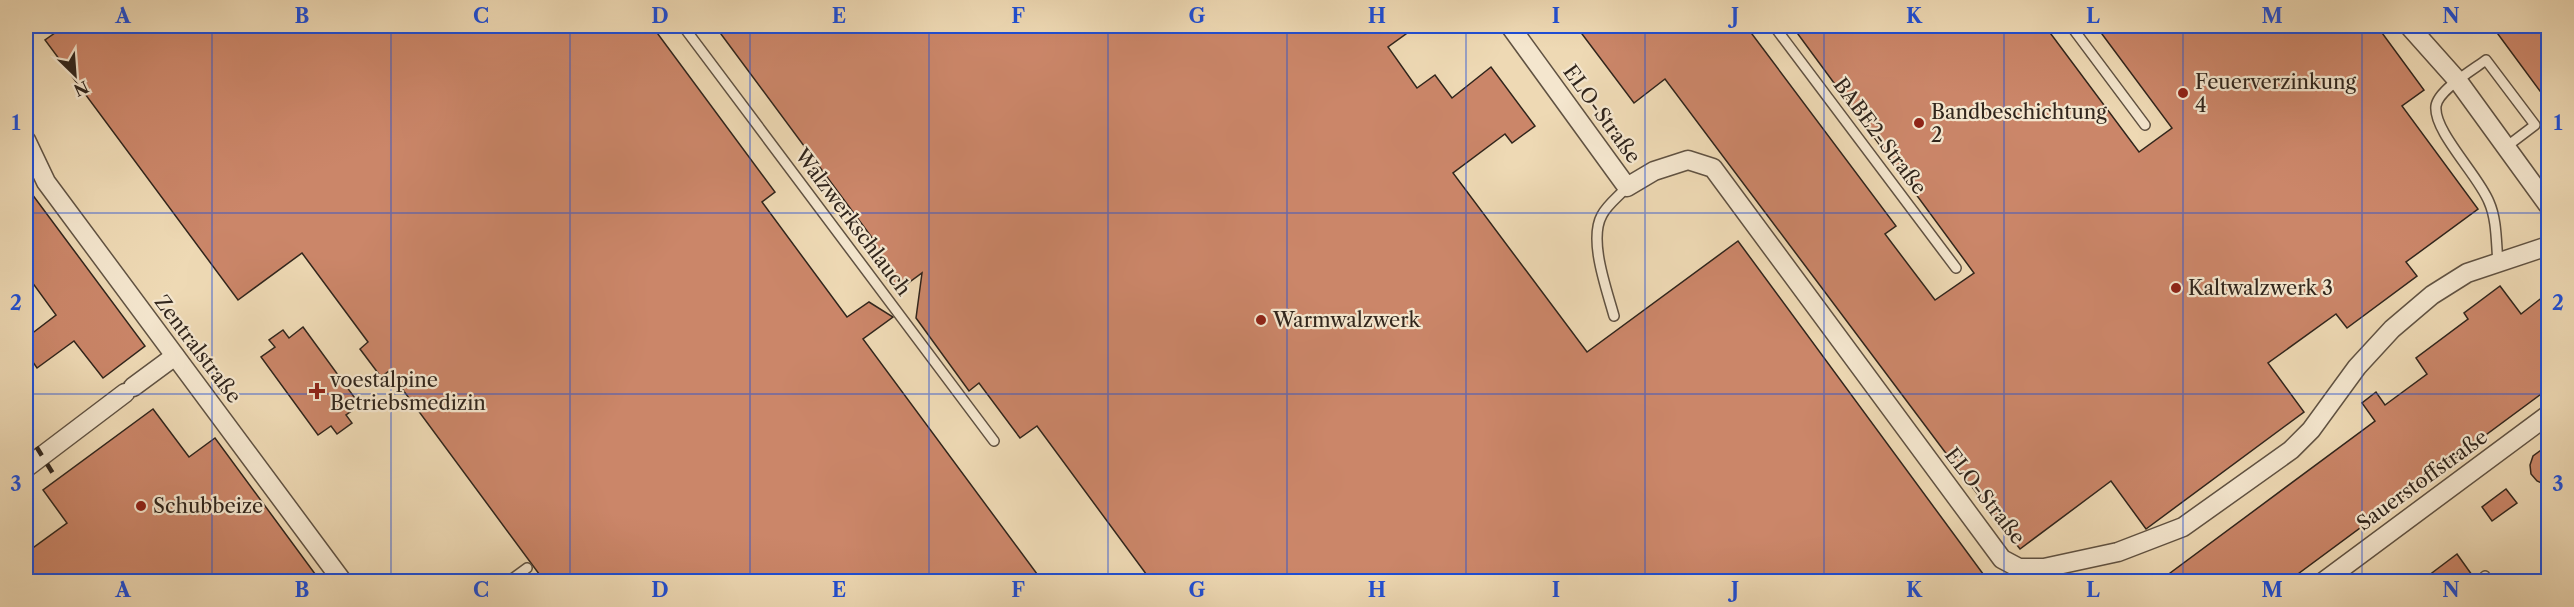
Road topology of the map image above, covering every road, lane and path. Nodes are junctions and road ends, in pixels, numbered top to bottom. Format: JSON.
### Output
{"nodes":[{"id":1,"x":683,"y":26,"type":"edge"},
{"id":2,"x":1510,"y":26,"type":"edge"},
{"id":3,"x":1774,"y":26,"type":"edge"},
{"id":4,"x":2071,"y":26,"type":"edge"},
{"id":5,"x":2409,"y":26,"type":"edge"},
{"id":6,"x":2458,"y":81,"type":"junction"},
{"id":7,"x":2145,"y":126,"type":"dead end"},
{"id":8,"x":26,"y":140,"type":"edge"},
{"id":9,"x":2506,"y":147,"type":"junction"},
{"id":10,"x":1627,"y":187,"type":"junction"},
{"id":11,"x":2548,"y":205,"type":"edge"},
{"id":12,"x":2548,"y":246,"type":"edge"},
{"id":13,"x":2498,"y":261,"type":"junction"},
{"id":14,"x":1956,"y":268,"type":"dead end"},
{"id":15,"x":1614,"y":316,"type":"dead end"},
{"id":16,"x":175,"y":356,"type":"junction"},
{"id":17,"x":2548,"y":416,"type":"edge"},
{"id":18,"x":994,"y":441,"type":"dead end"},
{"id":19,"x":26,"y":468,"type":"edge"},
{"id":20,"x":527,"y":568,"type":"dead end"},
{"id":21,"x":2045,"y":575,"type":"edge"},
{"id":22,"x":343,"y":582,"type":"edge"},
{"id":23,"x":508,"y":582,"type":"edge"},
{"id":24,"x":2323,"y":582,"type":"edge"}],
"edges":[{"from":1,"to":18,"type":"lane","name":"Walzwerkschlauch"},
{"from":2,"to":10,"type":"street","name":"ELO-Straße"},
{"from":3,"to":14,"type":"lane","name":"BABE2-Straße"},
{"from":4,"to":7,"type":"lane"},
{"from":5,"to":6,"type":"street"},
{"from":6,"to":9,"type":"street"},
{"from":6,"to":9,"type":"lane"},
{"from":6,"to":13,"type":"lane"},
{"from":8,"to":16,"type":"street","name":"Zentralstraße"},
{"from":9,"to":11,"type":"street"},
{"from":10,"to":15,"type":"lane"},
{"from":10,"to":21,"type":"street","name":"ELO-Straße"},
{"from":12,"to":13,"type":"street","name":"ELO-Straße"},
{"from":13,"to":21,"type":"street","name":"ELO-Straße"},
{"from":16,"to":19,"type":"street"},
{"from":16,"to":22,"type":"street","name":"Zentralstraße"},
{"from":17,"to":24,"type":"street","name":"Sauerstoffstraße"},
{"from":20,"to":23,"type":"lane"}]}
